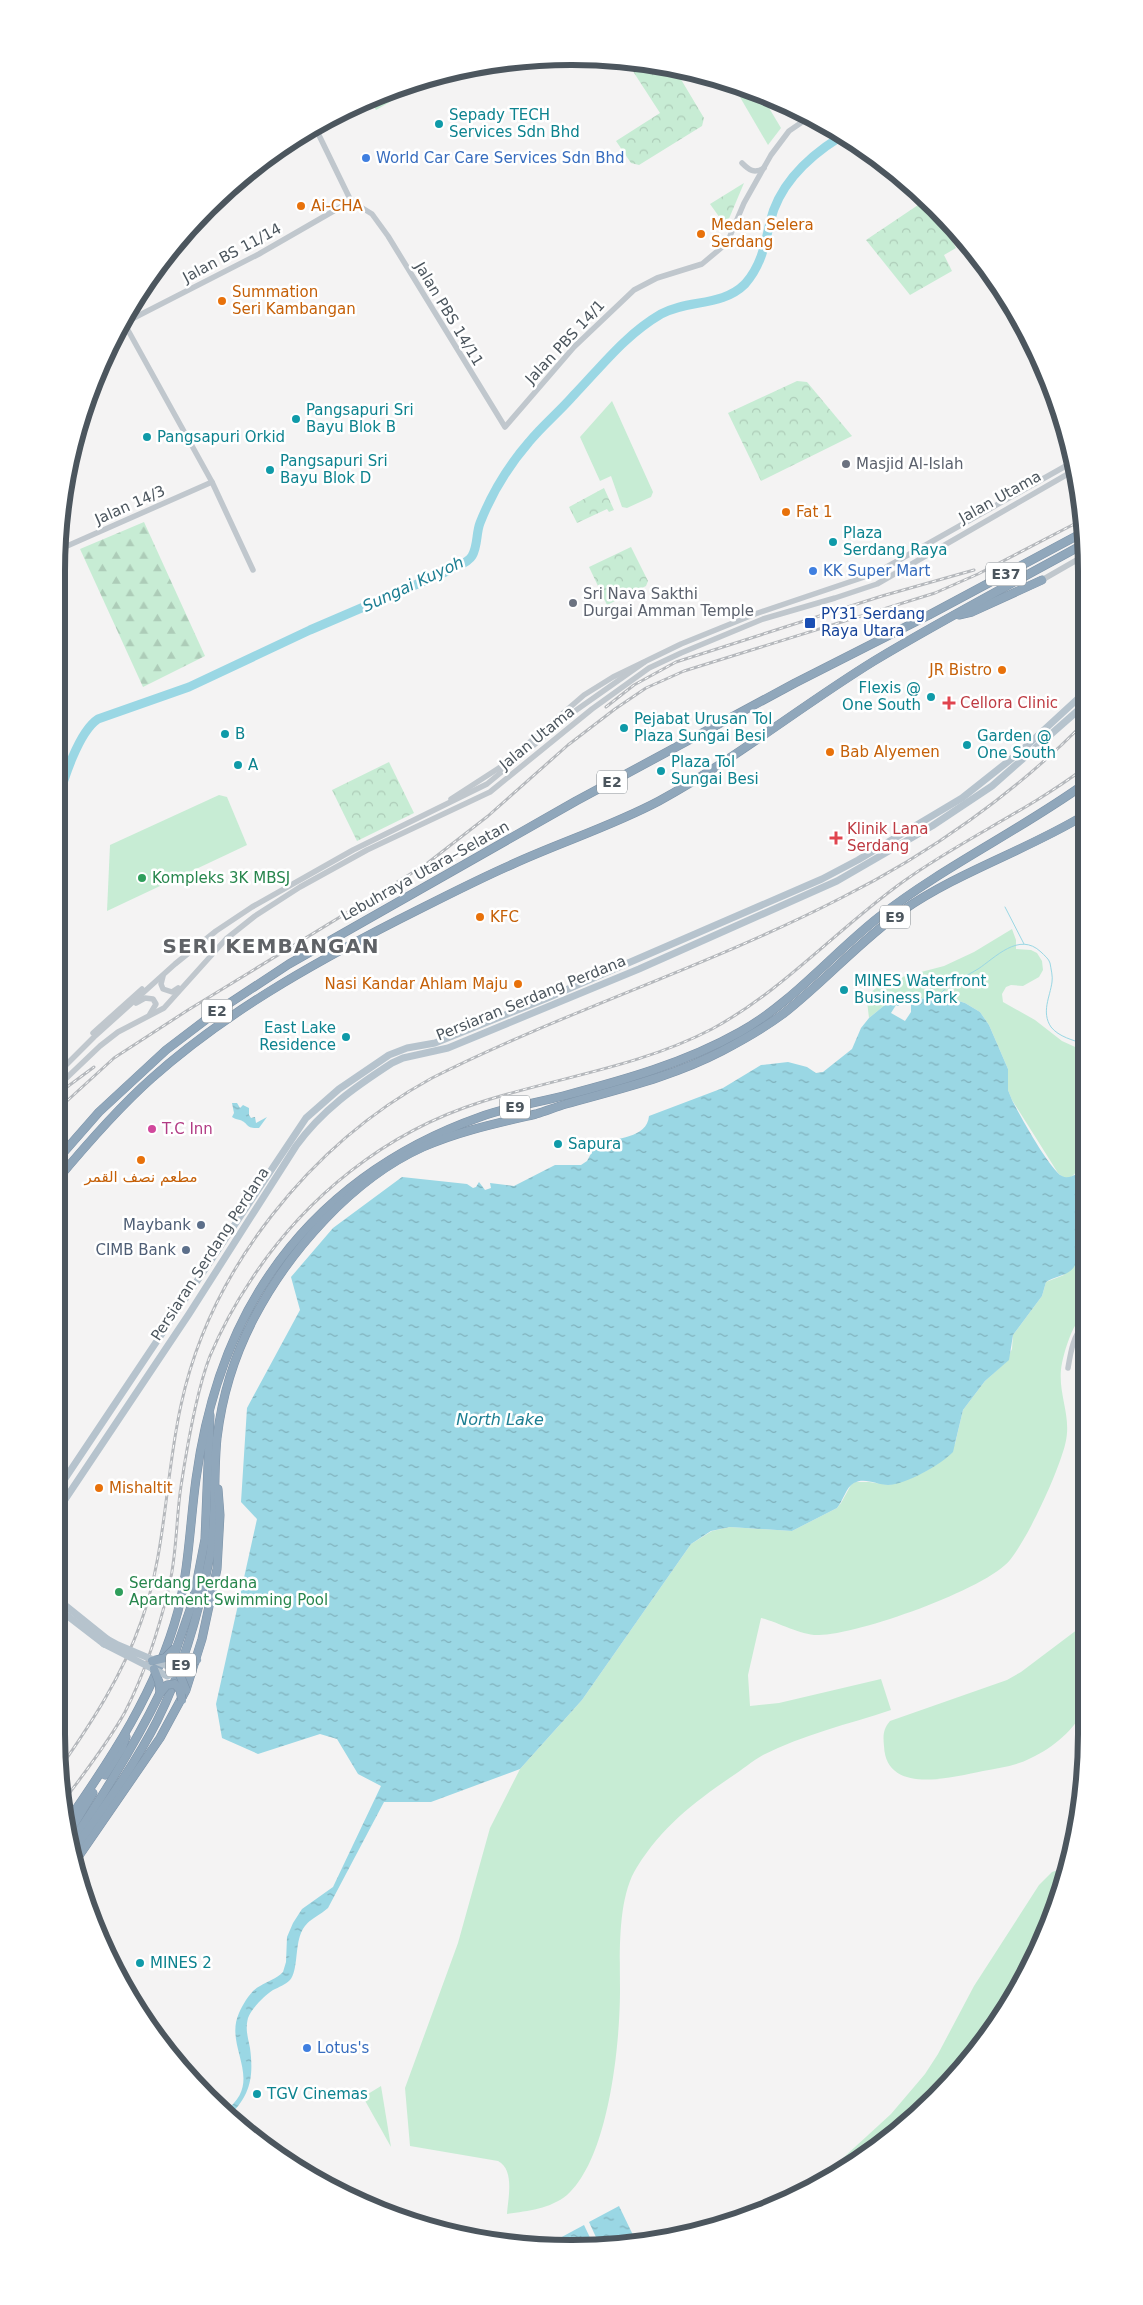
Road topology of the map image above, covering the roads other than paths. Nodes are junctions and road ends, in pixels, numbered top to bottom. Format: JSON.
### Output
{"nodes":[{"id":1,"x":804,"y":121,"type":"edge"},
{"id":2,"x":318,"y":133,"type":"edge"},
{"id":3,"x":742,"y":163,"type":"dead end"},
{"id":4,"x":764,"y":168,"type":"junction"},
{"id":5,"x":351,"y":201,"type":"junction"},
{"id":6,"x":133,"y":319,"type":"edge"},
{"id":7,"x":127,"y":329,"type":"edge"},
{"id":8,"x":505,"y":427,"type":"joint"},
{"id":9,"x":1066,"y":466,"type":"edge"},
{"id":10,"x":1068,"y":474,"type":"edge"},
{"id":11,"x":212,"y":482,"type":"junction"},
{"id":12,"x":1077,"y":536,"type":"edge"},
{"id":13,"x":66,"y":547,"type":"edge"},
{"id":14,"x":1077,"y":548,"type":"edge"},
{"id":15,"x":1078,"y":560,"type":"edge"},
{"id":16,"x":253,"y":570,"type":"dead end"},
{"id":17,"x":1042,"y":580,"type":"joint"},
{"id":18,"x":952,"y":616,"type":"junction"},
{"id":19,"x":1078,"y":699,"type":"edge"},
{"id":20,"x":1078,"y":710,"type":"edge"},
{"id":21,"x":660,"y":757,"type":"joint"},
{"id":22,"x":1078,"y":788,"type":"edge"},
{"id":23,"x":657,"y":802,"type":"joint"},
{"id":24,"x":1078,"y":819,"type":"edge"},
{"id":25,"x":667,"y":946,"type":"junction"},
{"id":26,"x":671,"y":955,"type":"junction"},
{"id":27,"x":163,"y":976,"type":"junction"},
{"id":28,"x":187,"y":980,"type":"junction"},
{"id":29,"x":129,"y":1006,"type":"junction"},
{"id":30,"x":149,"y":1016,"type":"junction"},
{"id":31,"x":82,"y":1048,"type":"junction"},
{"id":32,"x":65,"y":1066,"type":"edge"},
{"id":33,"x":65,"y":1079,"type":"edge"},
{"id":34,"x":65,"y":1151,"type":"edge"},
{"id":35,"x":65,"y":1171,"type":"edge"},
{"id":36,"x":1078,"y":1331,"type":"edge"},
{"id":37,"x":1068,"y":1368,"type":"dead end"},
{"id":38,"x":115,"y":1405,"type":"junction"},
{"id":39,"x":128,"y":1405,"type":"junction"},
{"id":40,"x":209,"y":1408,"type":"junction"},
{"id":41,"x":97,"y":1452,"type":"junction"},
{"id":42,"x":81,"y":1455,"type":"junction"},
{"id":43,"x":215,"y":1483,"type":"junction"},
{"id":44,"x":67,"y":1488,"type":"junction"},
{"id":45,"x":65,"y":1493,"type":"edge"},
{"id":46,"x":65,"y":1606,"type":"edge"},
{"id":47,"x":65,"y":1613,"type":"edge"},
{"id":48,"x":106,"y":1641,"type":"junction"},
{"id":49,"x":178,"y":1644,"type":"junction"},
{"id":50,"x":197,"y":1660,"type":"junction"},
{"id":51,"x":152,"y":1661,"type":"junction"},
{"id":52,"x":170,"y":1667,"type":"junction"},
{"id":53,"x":154,"y":1669,"type":"junction"},
{"id":54,"x":186,"y":1690,"type":"junction"},
{"id":55,"x":160,"y":1693,"type":"junction"},
{"id":56,"x":182,"y":1700,"type":"junction"},
{"id":57,"x":128,"y":1728,"type":"junction"},
{"id":58,"x":114,"y":1776,"type":"junction"},
{"id":59,"x":117,"y":1801,"type":"junction"},
{"id":60,"x":73,"y":1820,"type":"edge"},
{"id":61,"x":73,"y":1820,"type":"edge"},
{"id":62,"x":74,"y":1824,"type":"edge"},
{"id":63,"x":89,"y":1827,"type":"junction"},
{"id":64,"x":76,"y":1836,"type":"edge"},
{"id":65,"x":78,"y":1844,"type":"edge"},
{"id":66,"x":80,"y":1855,"type":"edge"}],
"edges":[{"from":1,"to":4,"type":"street","name":"Jalan PBS 14/1"},
{"from":2,"to":5,"type":"street"},
{"from":3,"to":4,"type":"street"},
{"from":4,"to":8,"type":"street","name":"Jalan PBS 14/1"},
{"from":5,"to":6,"type":"street","name":"Jalan BS 11/14"},
{"from":5,"to":8,"type":"street","name":"Jalan PBS 14/11"},
{"from":7,"to":11,"type":"street","name":"Jalan BS 11/14"},
{"from":9,"to":27,"type":"street","name":"Jalan Utama"},
{"from":10,"to":28,"type":"street","name":"Jalan Utama"},
{"from":11,"to":13,"type":"street","name":"Jalan 14/3"},
{"from":11,"to":16,"type":"street"},
{"from":12,"to":21,"type":"highway","number":"E37"},
{"from":14,"to":18,"type":"highway","number":"E37"},
{"from":15,"to":17,"type":"street"},
{"from":17,"to":18,"type":"highway"},
{"from":18,"to":23,"type":"highway","number":"E37"},
{"from":19,"to":25,"type":"main road","name":"Persiaran Serdang Perdana"},
{"from":20,"to":26,"type":"main road","name":"Persiaran Serdang Perdana"},
{"from":21,"to":34,"type":"highway","name":"Lebuhraya Utara–Selatan","number":"E2"},
{"from":22,"to":40,"type":"highway","number":"E9"},
{"from":23,"to":35,"type":"highway","name":"Lebuhraya Utara–Selatan","number":"E2"},
{"from":24,"to":43,"type":"highway","number":"E9"},
{"from":25,"to":26,"type":"main road"},
{"from":25,"to":38,"type":"main road","name":"Persiaran Serdang Perdana"},
{"from":26,"to":39,"type":"main road","name":"Persiaran Serdang Perdana"},
{"from":27,"to":28,"type":"street"},
{"from":27,"to":29,"type":"street","name":"Jalan Utama"},
{"from":27,"to":31,"type":"street"},
{"from":28,"to":30,"type":"street","name":"Jalan Utama"},
{"from":29,"to":30,"type":"street"},
{"from":29,"to":31,"type":"street","name":"Jalan Utama"},
{"from":30,"to":33,"type":"street","name":"Jalan Utama"},
{"from":31,"to":32,"type":"street","name":"Jalan Utama"},
{"from":36,"to":37,"type":"street"},
{"from":38,"to":39,"type":"main road"},
{"from":38,"to":42,"type":"main road","name":"Persiaran Serdang Perdana"},
{"from":39,"to":41,"type":"main road","name":"Persiaran Serdang Perdana"},
{"from":40,"to":49,"type":"highway"},
{"from":40,"to":57,"type":"highway","number":"E9"},
{"from":41,"to":42,"type":"main road"},
{"from":41,"to":44,"type":"main road","name":"Persiaran Serdang Perdana"},
{"from":42,"to":44,"type":"main road","name":"Persiaran Serdang Perdana"},
{"from":43,"to":50,"type":"highway"},
{"from":43,"to":63,"type":"highway","number":"E9"},
{"from":44,"to":45,"type":"main road","name":"Persiaran Serdang Perdana"},
{"from":46,"to":48,"type":"main road"},
{"from":47,"to":48,"type":"main road"},
{"from":48,"to":51,"type":"main road","bridge":true},
{"from":48,"to":53,"type":"main road","bridge":true},
{"from":49,"to":50,"type":"highway","bridge":true},
{"from":49,"to":51,"type":"highway","bridge":true},
{"from":50,"to":54,"type":"highway"},
{"from":51,"to":52,"type":"main road","bridge":true},
{"from":52,"to":53,"type":"main road","bridge":true},
{"from":52,"to":54,"type":"highway","bridge":true},
{"from":53,"to":55,"type":"highway","bridge":true},
{"from":54,"to":56,"type":"highway","bridge":true},
{"from":55,"to":56,"type":"highway","bridge":true},
{"from":55,"to":58,"type":"highway"},
{"from":56,"to":59,"type":"highway"},
{"from":57,"to":60,"type":"highway"},
{"from":57,"to":61,"type":"highway","number":"E9"},
{"from":58,"to":62,"type":"highway"},
{"from":58,"to":64,"type":"highway"},
{"from":59,"to":63,"type":"highway"},
{"from":59,"to":66,"type":"highway"},
{"from":63,"to":65,"type":"highway","number":"E9"}]}
